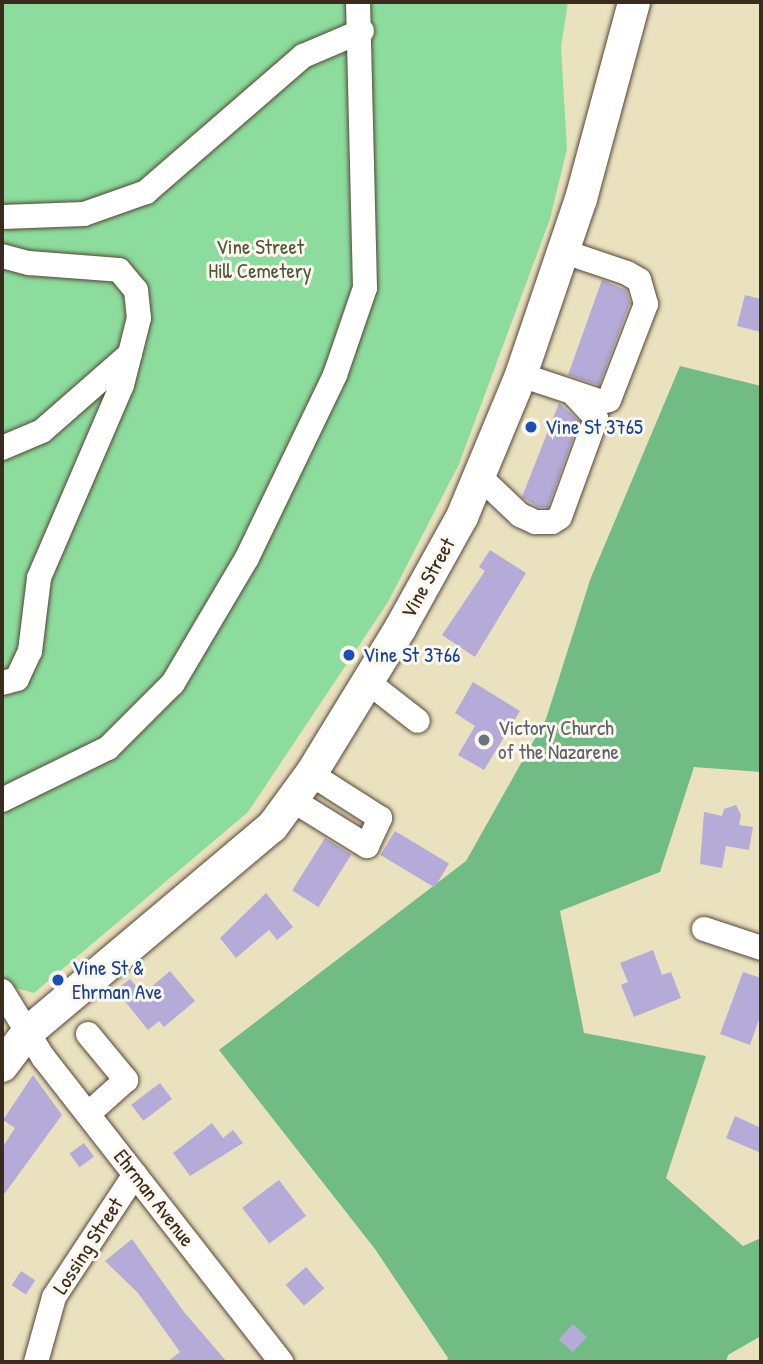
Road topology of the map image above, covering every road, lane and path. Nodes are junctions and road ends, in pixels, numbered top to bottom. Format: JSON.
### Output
{"nodes":[{"id":1,"x":358,"y":2,"type":"edge"},
{"id":2,"x":634,"y":2,"type":"edge"},
{"id":3,"x":362,"y":30,"type":"junction"},
{"id":4,"x":2,"y":217,"type":"edge"},
{"id":5,"x":562,"y":251,"type":"junction"},
{"id":6,"x":2,"y":256,"type":"edge"},
{"id":7,"x":130,"y":354,"type":"junction"},
{"id":8,"x":521,"y":375,"type":"junction"},
{"id":9,"x":572,"y":392,"type":"junction"},
{"id":10,"x":2,"y":448,"type":"edge"},
{"id":11,"x":480,"y":477,"type":"junction"},
{"id":12,"x":368,"y":682,"type":"junction"},
{"id":13,"x":2,"y":683,"type":"edge"},
{"id":14,"x":418,"y":721,"type":"dead end"},
{"id":15,"x":311,"y":774,"type":"junction"},
{"id":16,"x":2,"y":800,"type":"edge"},
{"id":17,"x":294,"y":801,"type":"junction"},
{"id":18,"x":704,"y":929,"type":"dead end"},
{"id":19,"x":761,"y":948,"type":"edge"},
{"id":20,"x":2,"y":991,"type":"edge"},
{"id":21,"x":27,"y":1033,"type":"junction"},
{"id":22,"x":88,"y":1034,"type":"dead end"},
{"id":23,"x":2,"y":1066,"type":"edge"},
{"id":24,"x":88,"y":1114,"type":"junction"},
{"id":25,"x":135,"y":1174,"type":"junction"},
{"id":26,"x":37,"y":1362,"type":"edge"},
{"id":27,"x":281,"y":1362,"type":"edge"}],
"edges":[{"from":1,"to":3,"type":"street"},
{"from":2,"to":5,"type":"main road","name":"Vine Street"},
{"from":3,"to":4,"type":"street"},
{"from":3,"to":16,"type":"street"},
{"from":5,"to":8,"type":"main road","name":"Vine Street"},
{"from":5,"to":9,"type":"street"},
{"from":6,"to":7,"type":"street"},
{"from":7,"to":10,"type":"street"},
{"from":7,"to":13,"type":"street"},
{"from":8,"to":9,"type":"street"},
{"from":8,"to":11,"type":"main road","name":"Vine Street"},
{"from":9,"to":11,"type":"street"},
{"from":11,"to":12,"type":"main road","name":"Vine Street"},
{"from":12,"to":14,"type":"street"},
{"from":12,"to":15,"type":"main road","name":"Vine Street"},
{"from":15,"to":17,"type":"main road","name":"Vine Street"},
{"from":15,"to":17,"type":"street"},
{"from":17,"to":21,"type":"main road","name":"Vine Street"},
{"from":18,"to":19,"type":"street"},
{"from":20,"to":21,"type":"street","name":"Ehrman Avenue"},
{"from":21,"to":23,"type":"main road","name":"Vine Street"},
{"from":21,"to":24,"type":"street","name":"Ehrman Avenue"},
{"from":22,"to":24,"type":"street"},
{"from":24,"to":25,"type":"street","name":"Ehrman Avenue"},
{"from":25,"to":26,"type":"street","name":"Lossing Street"},
{"from":25,"to":27,"type":"street","name":"Ehrman Avenue"}]}
